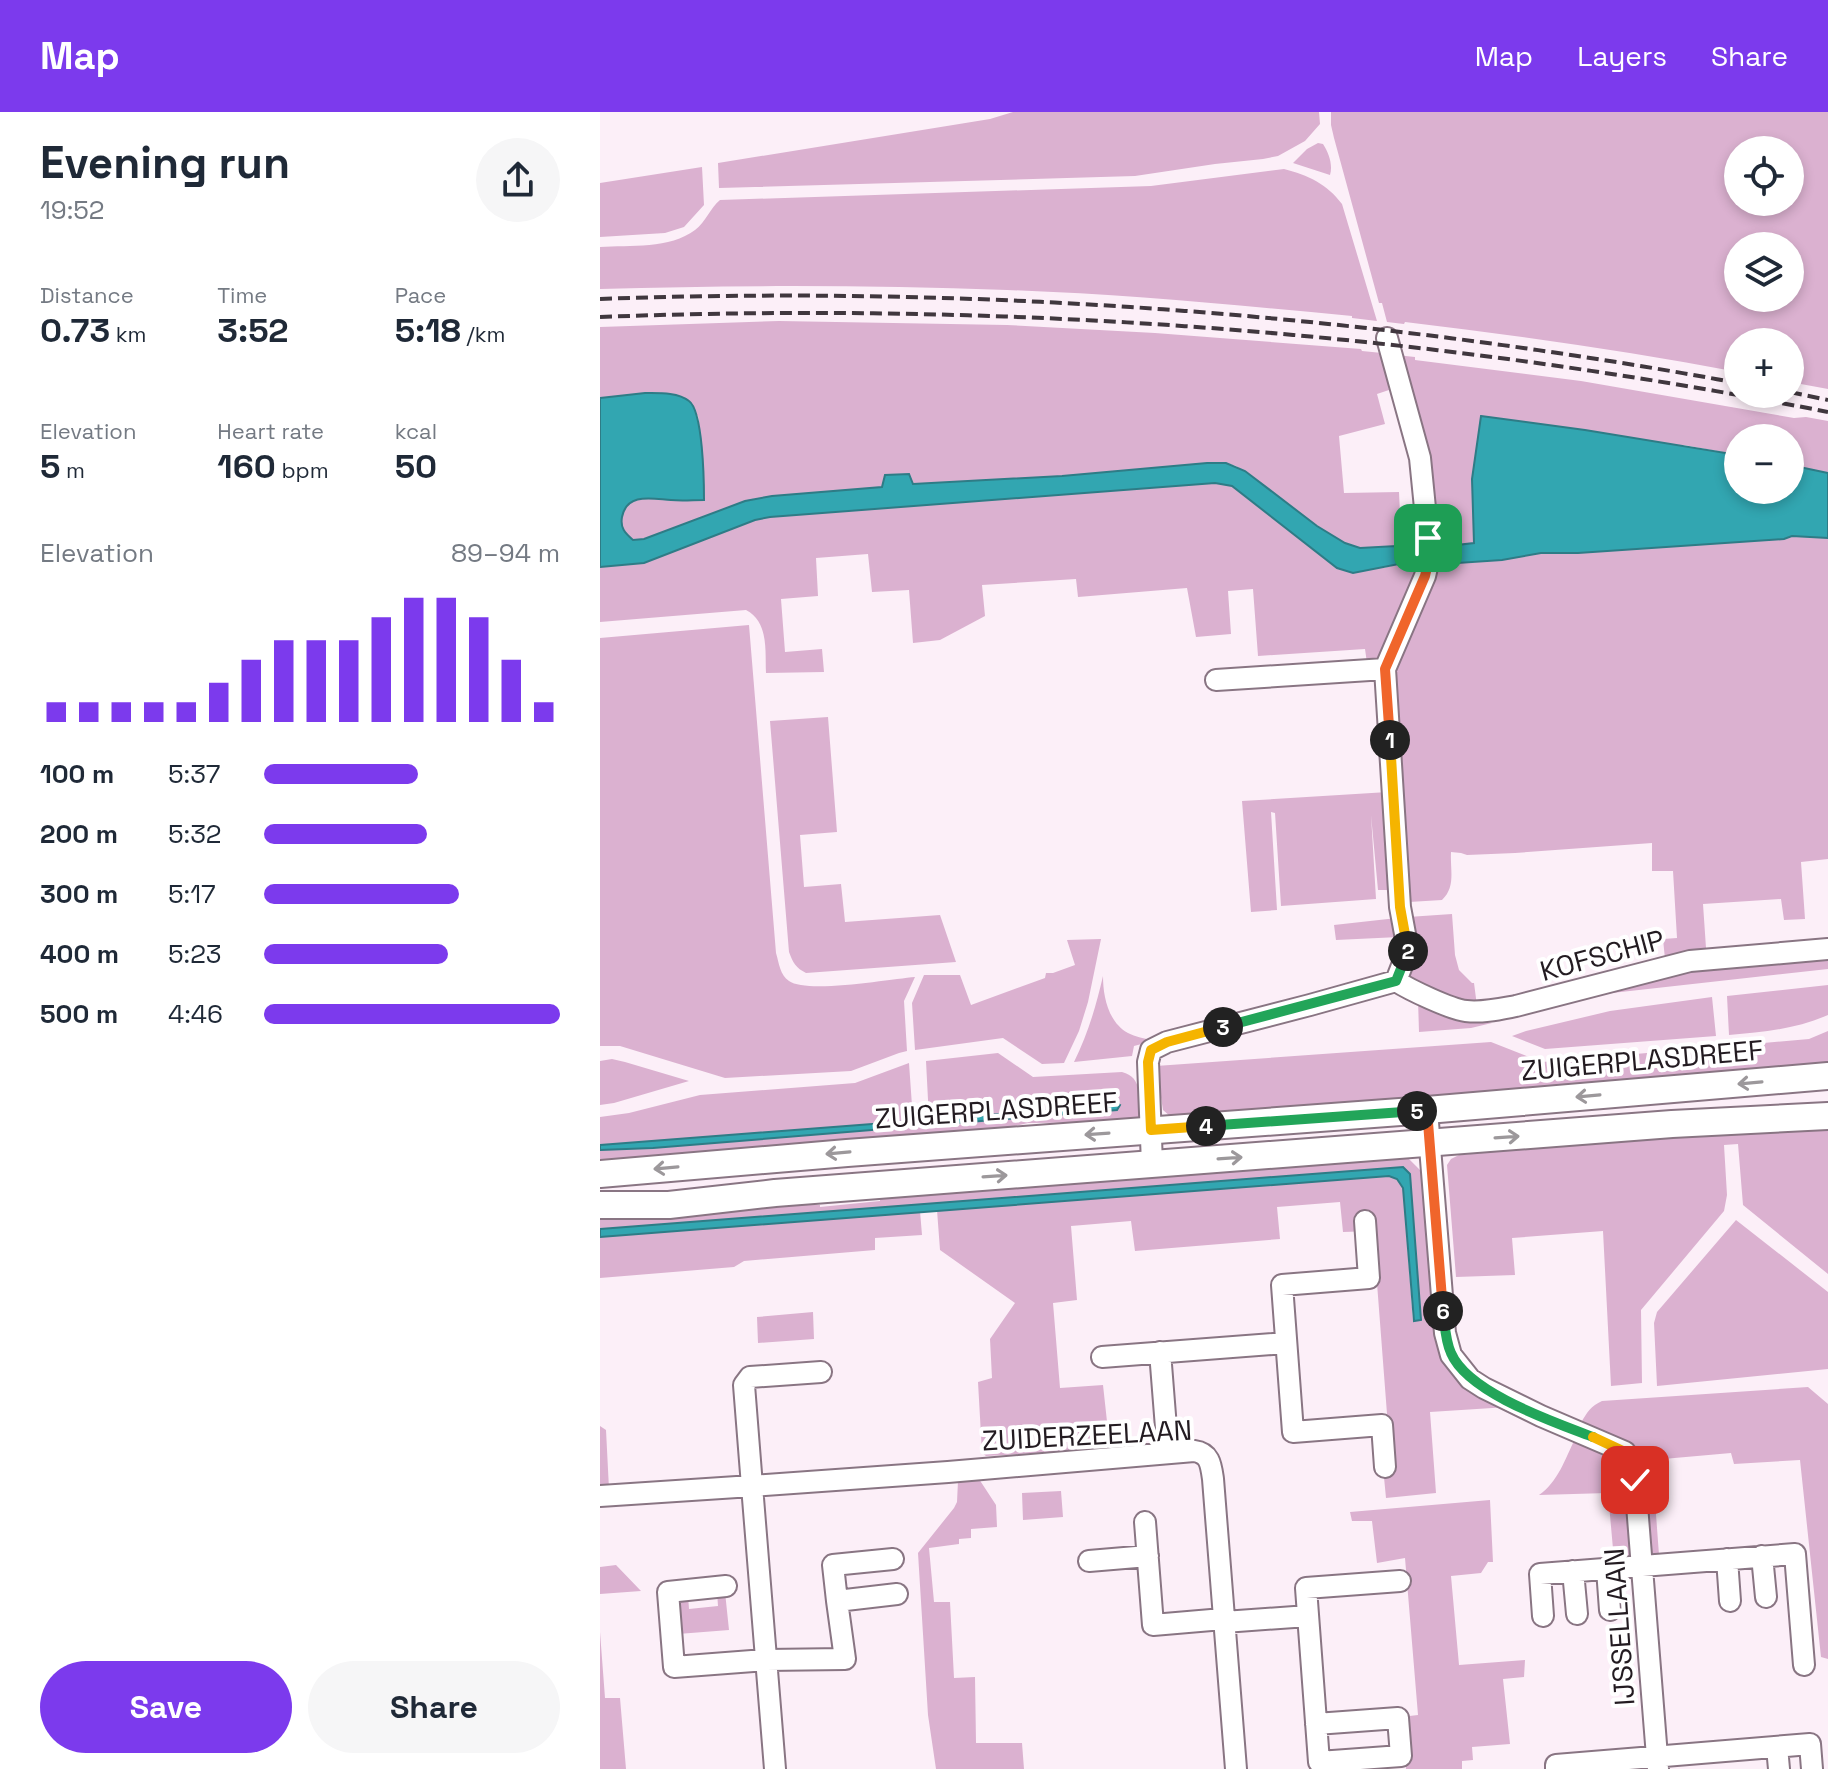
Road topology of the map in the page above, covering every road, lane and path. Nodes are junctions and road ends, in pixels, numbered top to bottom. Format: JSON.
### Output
{"nodes":[{"id":1,"x":1387,"y":338,"type":"dead end"},
{"id":2,"x":1385,"y":669,"type":"junction"},
{"id":3,"x":1216,"y":680,"type":"dead end"},
{"id":4,"x":1828,"y":949,"type":"edge"},
{"id":5,"x":1396,"y":981,"type":"junction"},
{"id":6,"x":1828,"y":1076,"type":"edge"},
{"id":7,"x":1427,"y":1110,"type":"junction"},
{"id":8,"x":1828,"y":1116,"type":"edge"},
{"id":9,"x":1151,"y":1130,"type":"junction"},
{"id":10,"x":1429,"y":1143,"type":"junction"},
{"id":11,"x":1152,"y":1164,"type":"junction"},
{"id":12,"x":600,"y":1174,"type":"edge"},
{"id":13,"x":600,"y":1205,"type":"edge"},
{"id":14,"x":1365,"y":1221,"type":"dead end"},
{"id":15,"x":1286,"y":1343,"type":"junction"},
{"id":16,"x":1160,"y":1352,"type":"junction"},
{"id":17,"x":1102,"y":1357,"type":"dead end"},
{"id":18,"x":821,"y":1372,"type":"dead end"},
{"id":19,"x":1168,"y":1453,"type":"junction"},
{"id":20,"x":1385,"y":1467,"type":"dead end"},
{"id":21,"x":752,"y":1486,"type":"junction"},
{"id":22,"x":600,"y":1496,"type":"edge"},
{"id":23,"x":1145,"y":1522,"type":"dead end"},
{"id":24,"x":1148,"y":1556,"type":"junction"},
{"id":25,"x":1762,"y":1556,"type":"junction"},
{"id":26,"x":893,"y":1559,"type":"dead end"},
{"id":27,"x":1727,"y":1559,"type":"junction"},
{"id":28,"x":1089,"y":1561,"type":"dead end"},
{"id":29,"x":1642,"y":1566,"type":"junction"},
{"id":30,"x":1607,"y":1569,"type":"junction"},
{"id":31,"x":1573,"y":1571,"type":"junction"},
{"id":32,"x":1400,"y":1581,"type":"dead end"},
{"id":33,"x":726,"y":1586,"type":"dead end"},
{"id":34,"x":897,"y":1594,"type":"dead end"},
{"id":35,"x":1766,"y":1597,"type":"dead end"},
{"id":36,"x":837,"y":1601,"type":"junction"},
{"id":37,"x":1730,"y":1601,"type":"dead end"},
{"id":38,"x":1610,"y":1610,"type":"dead end"},
{"id":39,"x":1577,"y":1614,"type":"dead end"},
{"id":40,"x":1308,"y":1616,"type":"junction"},
{"id":41,"x":1543,"y":1616,"type":"dead end"},
{"id":42,"x":1224,"y":1621,"type":"junction"},
{"id":43,"x":766,"y":1660,"type":"junction"},
{"id":44,"x":1804,"y":1665,"type":"dead end"},
{"id":45,"x":1316,"y":1724,"type":"dead end"},
{"id":46,"x":1777,"y":1747,"type":"junction"},
{"id":47,"x":1743,"y":1760,"type":"edge"},
{"id":48,"x":1658,"y":1763,"type":"edge"},
{"id":49,"x":1625,"y":1764,"type":"edge"},
{"id":50,"x":1592,"y":1766,"type":"edge"},
{"id":51,"x":775,"y":1769,"type":"edge"},
{"id":52,"x":1236,"y":1769,"type":"edge"},
{"id":53,"x":1556,"y":1769,"type":"edge"},
{"id":54,"x":1779,"y":1769,"type":"edge"},
{"id":55,"x":1812,"y":1769,"type":"edge"}],
"edges":[{"from":1,"to":2,"type":"street"},
{"from":2,"to":3,"type":"street"},
{"from":2,"to":5,"type":"street"},
{"from":4,"to":5,"type":"street","name":"KOFSCHIP"},
{"from":5,"to":9,"type":"street"},
{"from":6,"to":7,"type":"main road","name":"ZUIGERPLASDREEF","one_way":true},
{"from":7,"to":9,"type":"main road","name":"ZUIGERPLASDREEF"},
{"from":7,"to":10,"type":"street","name":"IJSSELLAAN"},
{"from":10,"to":8,"type":"main road","one_way":true},
{"from":9,"to":11,"type":"street"},
{"from":9,"to":12,"type":"main road","name":"ZUIGERPLASDREEF","one_way":true},
{"from":11,"to":10,"type":"main road","one_way":true},
{"from":10,"to":29,"type":"street","name":"IJSSELLAAN"},
{"from":13,"to":11,"type":"main road","one_way":true},
{"from":14,"to":15,"type":"street"},
{"from":15,"to":16,"type":"street"},
{"from":15,"to":20,"type":"street"},
{"from":16,"to":17,"type":"street"},
{"from":16,"to":19,"type":"street"},
{"from":18,"to":21,"type":"street"},
{"from":19,"to":21,"type":"street","name":"ZUIDERZEELAAN"},
{"from":19,"to":42,"type":"street","name":"ZUIDERZEELAAN"},
{"from":21,"to":22,"type":"street","name":"ZUIDERZEELAAN"},
{"from":21,"to":43,"type":"street"},
{"from":23,"to":24,"type":"street"},
{"from":24,"to":28,"type":"street"},
{"from":24,"to":42,"type":"street"},
{"from":25,"to":27,"type":"street"},
{"from":25,"to":35,"type":"street"},
{"from":25,"to":44,"type":"street"},
{"from":26,"to":36,"type":"street"},
{"from":27,"to":29,"type":"street"},
{"from":27,"to":37,"type":"street"},
{"from":29,"to":30,"type":"street"},
{"from":29,"to":48,"type":"street","name":"IJSSELLAAN"},
{"from":30,"to":31,"type":"street"},
{"from":30,"to":38,"type":"street"},
{"from":31,"to":39,"type":"street"},
{"from":31,"to":41,"type":"street"},
{"from":32,"to":40,"type":"street"},
{"from":33,"to":43,"type":"street"},
{"from":34,"to":36,"type":"street"},
{"from":36,"to":43,"type":"street"},
{"from":40,"to":42,"type":"street"},
{"from":40,"to":45,"type":"street"},
{"from":42,"to":52,"type":"street","name":"ZUIDERZEELAAN"},
{"from":43,"to":51,"type":"street"},
{"from":46,"to":47,"type":"street"},
{"from":46,"to":54,"type":"street"},
{"from":46,"to":55,"type":"street"},
{"from":47,"to":48,"type":"street"},
{"from":48,"to":49,"type":"street"},
{"from":49,"to":50,"type":"street"},
{"from":50,"to":53,"type":"street"}]}
